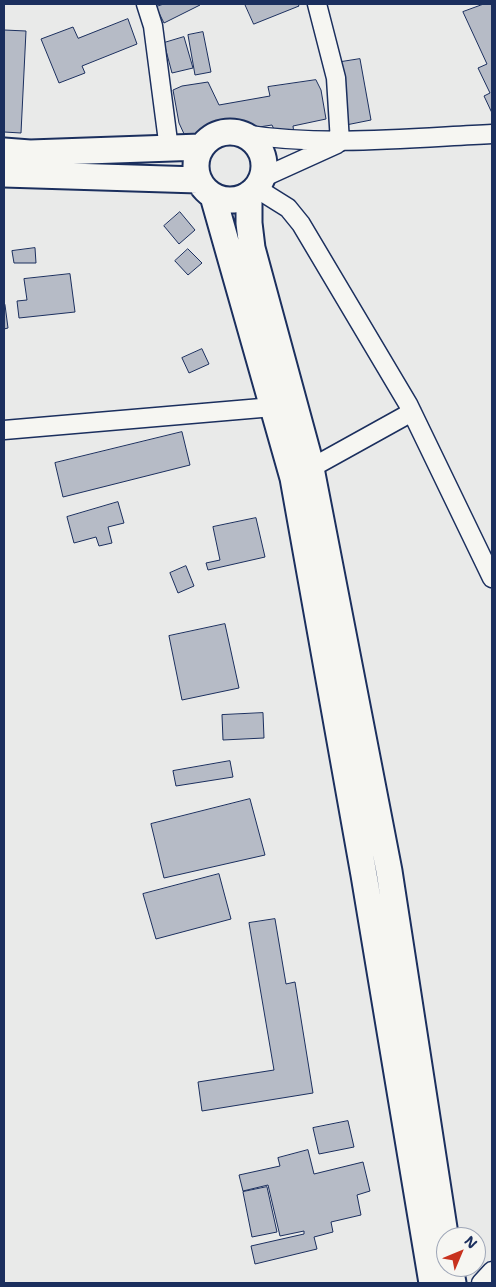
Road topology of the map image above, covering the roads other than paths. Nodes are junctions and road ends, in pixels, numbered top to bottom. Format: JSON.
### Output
{"nodes":[{"id":1,"x":146,"y":4,"type":"edge"},
{"id":2,"x":317,"y":4,"type":"edge"},
{"id":3,"x":242,"y":134,"type":"junction"},
{"id":4,"x":492,"y":134,"type":"edge"},
{"id":5,"x":340,"y":142,"type":"junction"},
{"id":6,"x":201,"y":147,"type":"junction"},
{"id":7,"x":168,"y":149,"type":"junction"},
{"id":8,"x":4,"y":151,"type":"edge"},
{"id":9,"x":4,"y":174,"type":"edge"},
{"id":10,"x":255,"y":187,"type":"junction"},
{"id":11,"x":206,"y":188,"type":"junction"},
{"id":12,"x":273,"y":408,"type":"junction"},
{"id":13,"x":412,"y":412,"type":"junction"},
{"id":14,"x":4,"y":430,"type":"edge"},
{"id":15,"x":302,"y":473,"type":"junction"},
{"id":16,"x":492,"y":578,"type":"edge"},
{"id":17,"x":444,"y":1227,"type":"edge"},
{"id":18,"x":492,"y":1272,"type":"edge"},
{"id":19,"x":432,"y":1283,"type":"edge"},
{"id":20,"x":481,"y":1283,"type":"edge"}],
"edges":[{"from":1,"to":7,"type":"street"},
{"from":2,"to":5,"type":"street"},
{"from":3,"to":5,"type":"street"},
{"from":3,"to":6,"type":"main road"},
{"from":3,"to":10,"type":"main road"},
{"from":4,"to":5,"type":"street"},
{"from":5,"to":10,"type":"street"},
{"from":6,"to":7,"type":"main road"},
{"from":6,"to":11,"type":"main road"},
{"from":7,"to":8,"type":"main road"},
{"from":9,"to":11,"type":"main road"},
{"from":10,"to":11,"type":"main road"},
{"from":10,"to":13,"type":"street"},
{"from":10,"to":15,"type":"main road"},
{"from":11,"to":12,"type":"main road"},
{"from":12,"to":14,"type":"street"},
{"from":12,"to":15,"type":"main road"},
{"from":13,"to":15,"type":"street"},
{"from":13,"to":16,"type":"street"},
{"from":15,"to":17,"type":"main road"},
{"from":15,"to":19,"type":"main road"},
{"from":18,"to":20,"type":"street"}]}
